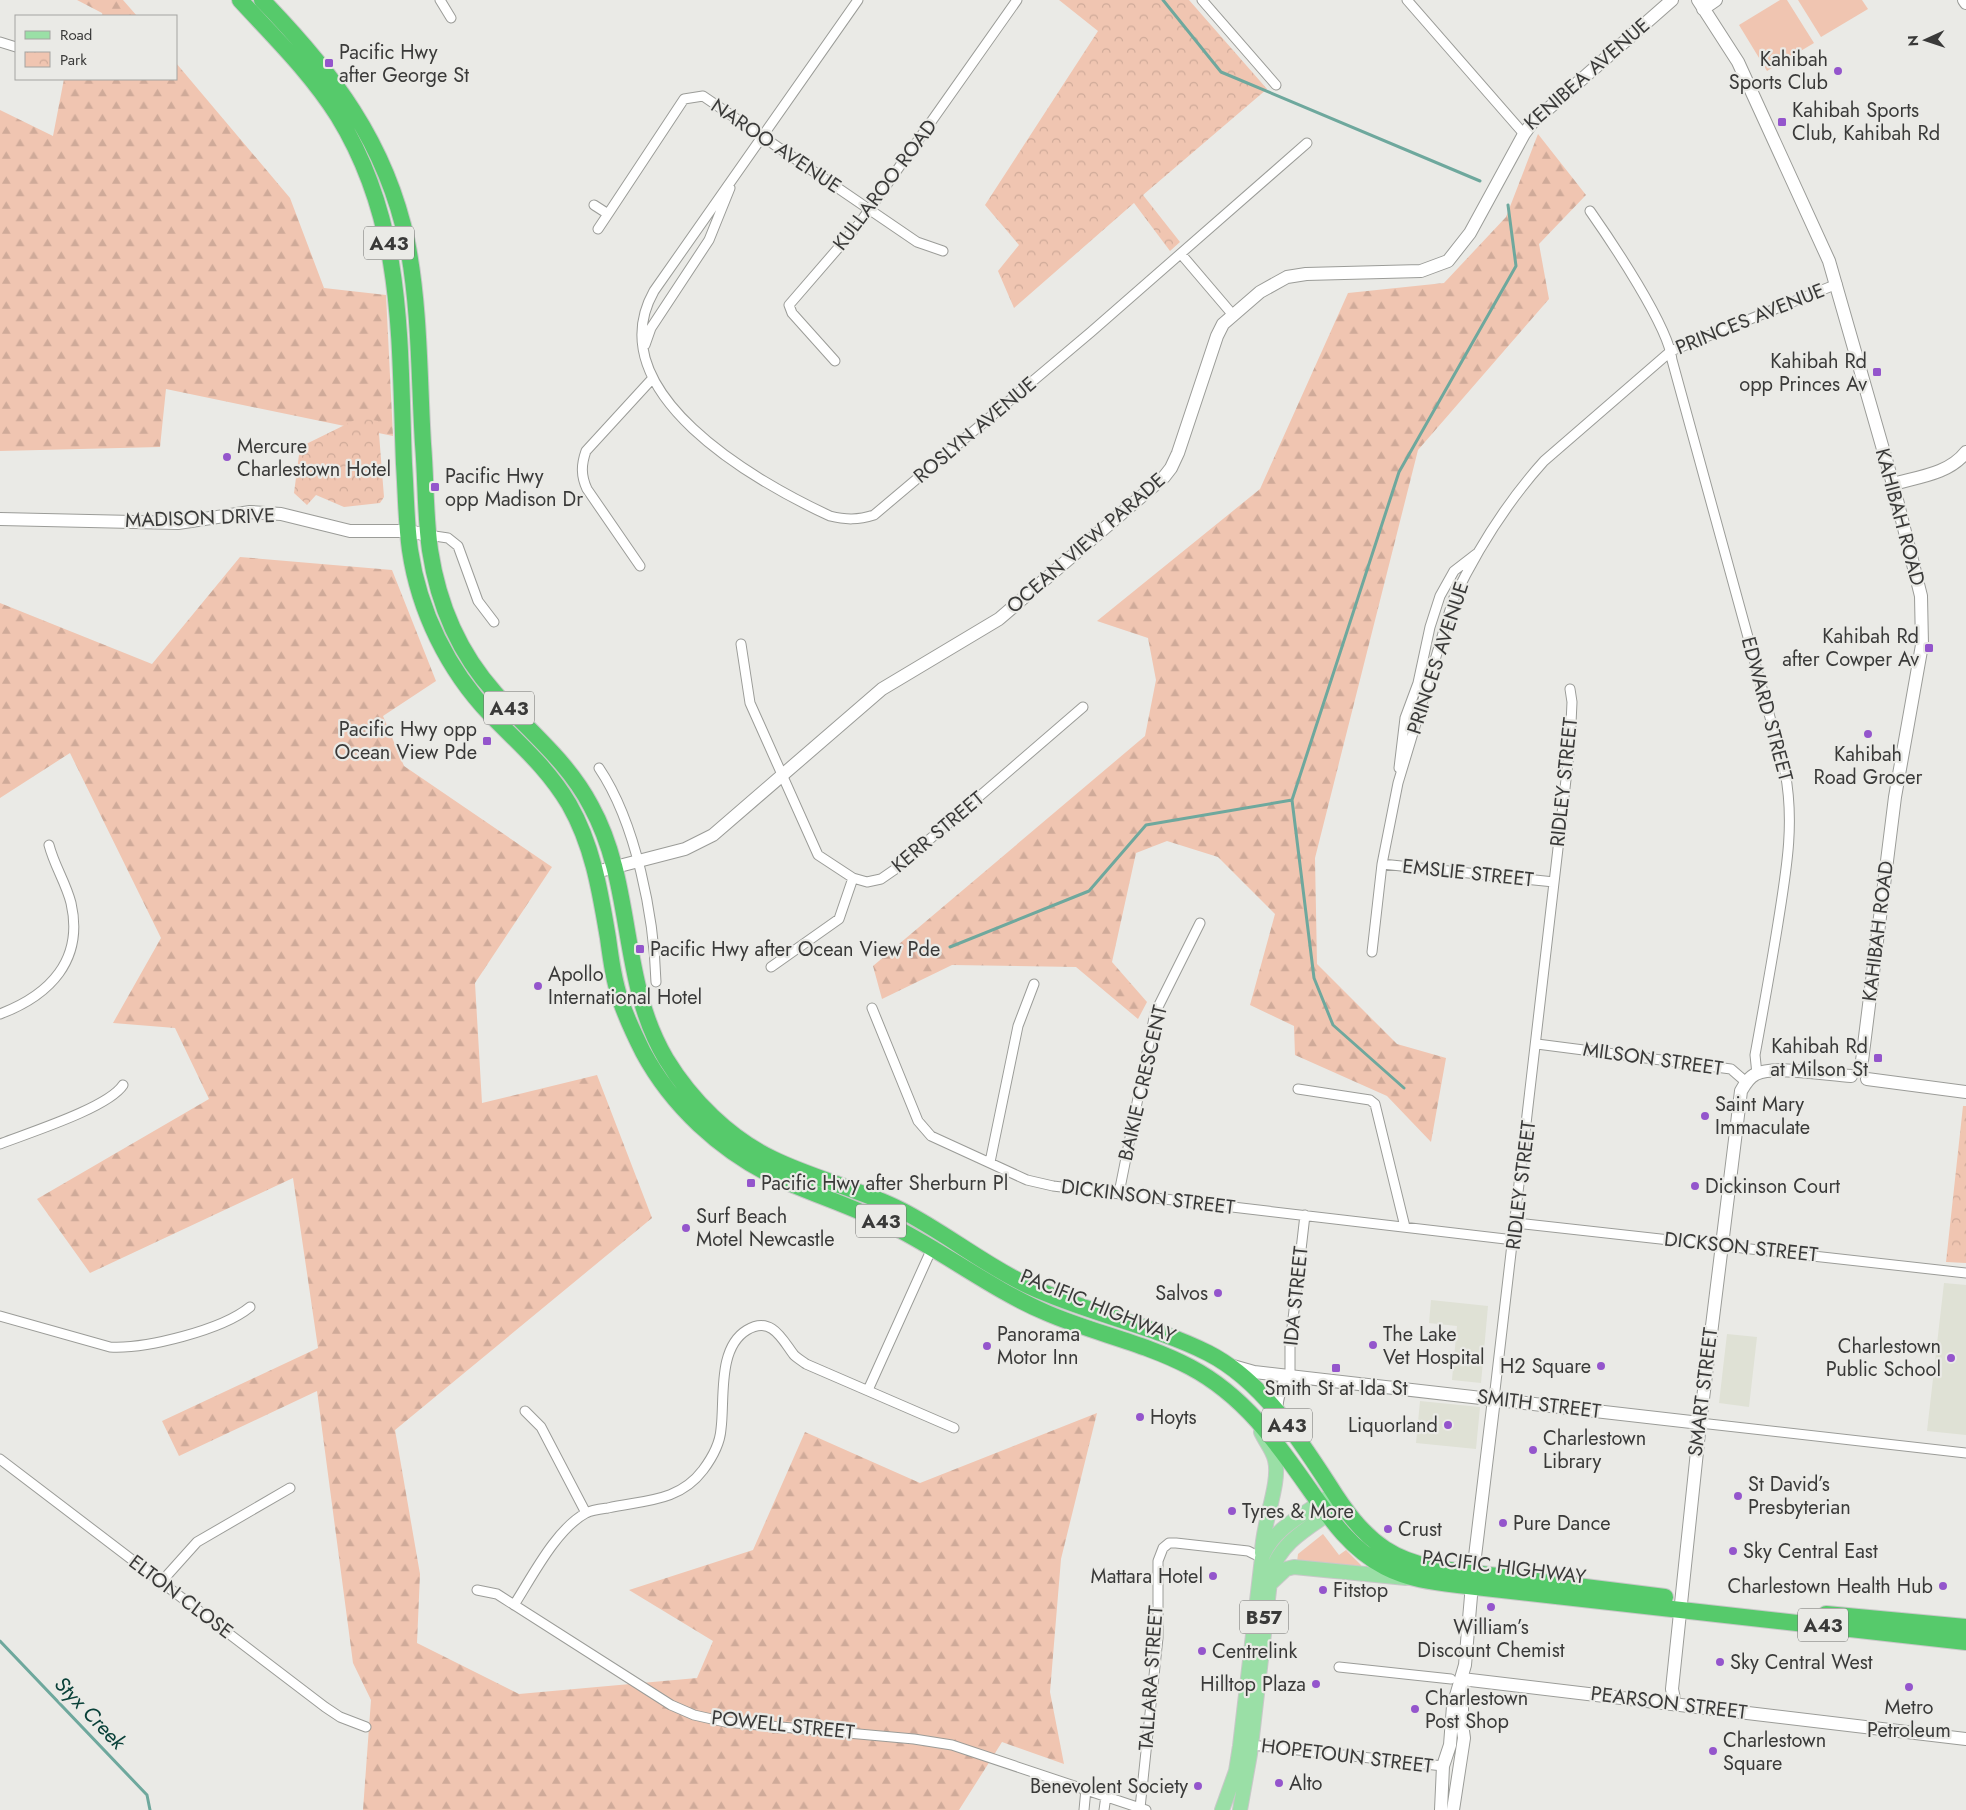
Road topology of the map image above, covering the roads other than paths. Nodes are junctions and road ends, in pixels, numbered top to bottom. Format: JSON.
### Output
{"nodes":[{"id":1,"x":240,"y":0,"type":"edge"},
{"id":2,"x":262,"y":0,"type":"edge"},
{"id":3,"x":440,"y":0,"type":"edge"},
{"id":4,"x":858,"y":0,"type":"edge"},
{"id":5,"x":1017,"y":0,"type":"edge"},
{"id":6,"x":1202,"y":0,"type":"edge"},
{"id":7,"x":1407,"y":0,"type":"edge"},
{"id":8,"x":1672,"y":0,"type":"edge"},
{"id":9,"x":1716,"y":0,"type":"edge"},
{"id":10,"x":1700,"y":5,"type":"edge"},
{"id":11,"x":451,"y":18,"type":"dead end"},
{"id":12,"x":0,"y":42,"type":"edge"},
{"id":13,"x":15,"y":47,"type":"edge"},
{"id":14,"x":1276,"y":85,"type":"dead end"},
{"id":15,"x":1524,"y":134,"type":"junction"},
{"id":16,"x":763,"y":137,"type":"junction"},
{"id":17,"x":1307,"y":143,"type":"dead end"},
{"id":18,"x":731,"y":183,"type":"junction"},
{"id":19,"x":594,"y":205,"type":"dead end"},
{"id":20,"x":870,"y":210,"type":"junction"},
{"id":21,"x":1590,"y":211,"type":"dead end"},
{"id":22,"x":608,"y":214,"type":"junction"},
{"id":23,"x":598,"y":229,"type":"dead end"},
{"id":24,"x":943,"y":252,"type":"dead end"},
{"id":25,"x":1181,"y":254,"type":"junction"},
{"id":26,"x":1836,"y":284,"type":"junction"},
{"id":27,"x":1233,"y":315,"type":"junction"},
{"id":28,"x":644,"y":348,"type":"junction"},
{"id":29,"x":1671,"y":351,"type":"junction"},
{"id":30,"x":835,"y":361,"type":"dead end"},
{"id":31,"x":652,"y":379,"type":"junction"},
{"id":32,"x":1966,"y":452,"type":"edge"},
{"id":33,"x":1893,"y":484,"type":"junction"},
{"id":34,"x":0,"y":519,"type":"edge"},
{"id":35,"x":408,"y":531,"type":"junction"},
{"id":36,"x":428,"y":535,"type":"junction"},
{"id":37,"x":1479,"y":552,"type":"junction"},
{"id":38,"x":640,"y":566,"type":"dead end"},
{"id":39,"x":494,"y":622,"type":"dead end"},
{"id":40,"x":741,"y":644,"type":"dead end"},
{"id":41,"x":1570,"y":689,"type":"dead end"},
{"id":42,"x":1083,"y":707,"type":"dead end"},
{"id":43,"x":599,"y":768,"type":"dead end"},
{"id":44,"x":782,"y":776,"type":"junction"},
{"id":45,"x":1398,"y":783,"type":"junction"},
{"id":46,"x":49,"y":845,"type":"dead end"},
{"id":47,"x":638,"y":862,"type":"junction"},
{"id":48,"x":1382,"y":864,"type":"junction"},
{"id":49,"x":616,"y":867,"type":"junction"},
{"id":50,"x":596,"y":872,"type":"junction"},
{"id":51,"x":853,"y":878,"type":"junction"},
{"id":52,"x":1554,"y":882,"type":"junction"},
{"id":53,"x":1200,"y":923,"type":"dead end"},
{"id":54,"x":1372,"y":952,"type":"dead end"},
{"id":55,"x":771,"y":967,"type":"dead end"},
{"id":56,"x":656,"y":982,"type":"dead end"},
{"id":57,"x":1034,"y":984,"type":"dead end"},
{"id":58,"x":872,"y":1008,"type":"dead end"},
{"id":59,"x":0,"y":1014,"type":"edge"},
{"id":60,"x":1537,"y":1044,"type":"junction"},
{"id":61,"x":1860,"y":1075,"type":"junction"},
{"id":62,"x":1751,"y":1078,"type":"junction"},
{"id":63,"x":123,"y":1085,"type":"dead end"},
{"id":64,"x":1298,"y":1089,"type":"dead end"},
{"id":65,"x":1966,"y":1092,"type":"edge"},
{"id":66,"x":0,"y":1144,"type":"edge"},
{"id":67,"x":990,"y":1162,"type":"junction"},
{"id":68,"x":1119,"y":1193,"type":"junction"},
{"id":69,"x":1305,"y":1215,"type":"junction"},
{"id":70,"x":1516,"y":1223,"type":"junction"},
{"id":71,"x":1405,"y":1227,"type":"junction"},
{"id":72,"x":939,"y":1232,"type":"junction"},
{"id":73,"x":1514,"y":1240,"type":"junction"},
{"id":74,"x":1721,"y":1245,"type":"junction"},
{"id":75,"x":932,"y":1249,"type":"junction"},
{"id":76,"x":1966,"y":1273,"type":"edge"},
{"id":77,"x":250,"y":1307,"type":"dead end"},
{"id":78,"x":0,"y":1316,"type":"edge"},
{"id":79,"x":1229,"y":1365,"type":"junction"},
{"id":80,"x":1290,"y":1376,"type":"junction"},
{"id":81,"x":868,"y":1390,"type":"junction"},
{"id":82,"x":1494,"y":1399,"type":"junction"},
{"id":83,"x":1247,"y":1408,"type":"junction"},
{"id":84,"x":525,"y":1411,"type":"dead end"},
{"id":85,"x":1276,"y":1412,"type":"junction"},
{"id":86,"x":1700,"y":1423,"type":"junction"},
{"id":87,"x":954,"y":1428,"type":"dead end"},
{"id":88,"x":1966,"y":1453,"type":"edge"},
{"id":89,"x":0,"y":1459,"type":"edge"},
{"id":90,"x":290,"y":1488,"type":"dead end"},
{"id":91,"x":1338,"y":1499,"type":"junction"},
{"id":92,"x":1323,"y":1509,"type":"junction"},
{"id":93,"x":586,"y":1513,"type":"junction"},
{"id":94,"x":1262,"y":1558,"type":"junction"},
{"id":95,"x":1412,"y":1578,"type":"junction"},
{"id":96,"x":1472,"y":1580,"type":"junction"},
{"id":97,"x":162,"y":1582,"type":"junction"},
{"id":98,"x":1269,"y":1585,"type":"junction"},
{"id":99,"x":477,"y":1590,"type":"dead end"},
{"id":100,"x":1681,"y":1604,"type":"junction"},
{"id":101,"x":514,"y":1605,"type":"junction"},
{"id":102,"x":1966,"y":1627,"type":"edge"},
{"id":103,"x":1966,"y":1642,"type":"edge"},
{"id":104,"x":1339,"y":1667,"type":"dead end"},
{"id":105,"x":1457,"y":1679,"type":"junction"},
{"id":106,"x":1675,"y":1704,"type":"junction"},
{"id":107,"x":366,"y":1727,"type":"dead end"},
{"id":108,"x":1451,"y":1736,"type":"junction"},
{"id":109,"x":1464,"y":1738,"type":"junction"},
{"id":110,"x":1966,"y":1739,"type":"edge"},
{"id":111,"x":1251,"y":1744,"type":"junction"},
{"id":112,"x":1444,"y":1772,"type":"junction"},
{"id":113,"x":1457,"y":1778,"type":"junction"},
{"id":114,"x":1086,"y":1789,"type":"junction"},
{"id":115,"x":1106,"y":1796,"type":"junction"},
{"id":116,"x":1143,"y":1809,"type":"edge"},
{"id":117,"x":1084,"y":1810,"type":"edge"},
{"id":118,"x":1104,"y":1810,"type":"edge"},
{"id":119,"x":1222,"y":1810,"type":"edge"},
{"id":120,"x":1240,"y":1810,"type":"edge"},
{"id":121,"x":1441,"y":1810,"type":"edge"},
{"id":122,"x":1453,"y":1810,"type":"edge"}],
"edges":[{"from":1,"to":35,"type":"highway","name":"PACIFIC HIGHWAY","number":"A43"},
{"from":2,"to":36,"type":"highway","name":"PACIFIC HIGHWAY","number":"A43"},
{"from":3,"to":11,"type":"street"},
{"from":4,"to":16,"type":"street","name":"ROSLYN AVENUE"},
{"from":5,"to":20,"type":"street","name":"KULLAROO ROAD"},
{"from":6,"to":14,"type":"street"},
{"from":7,"to":15,"type":"street","name":"KENIBEA AVENUE"},
{"from":8,"to":15,"type":"street","name":"KENIBEA AVENUE"},
{"from":9,"to":10,"type":"street"},
{"from":10,"to":26,"type":"street","name":"KAHIBAH ROAD"},
{"from":12,"to":13,"type":"street"},
{"from":15,"to":27,"type":"street","name":"OCEAN VIEW PARADE"},
{"from":16,"to":18,"type":"street","name":"ROSLYN AVENUE"},
{"from":16,"to":20,"type":"street","name":"NAROO AVENUE"},
{"from":16,"to":22,"type":"street","name":"NAROO AVENUE"},
{"from":17,"to":25,"type":"street","name":"ROSLYN AVENUE"},
{"from":18,"to":28,"type":"street","name":"ROSLYN AVENUE"},
{"from":18,"to":28,"type":"street","name":"ROSLYN AVENUE"},
{"from":19,"to":22,"type":"street"},
{"from":20,"to":24,"type":"street","name":"NAROO AVENUE"},
{"from":20,"to":30,"type":"street","name":"KULLAROO ROAD"},
{"from":21,"to":29,"type":"street","name":"EDWARD STREET"},
{"from":22,"to":23,"type":"street"},
{"from":25,"to":27,"type":"street"},
{"from":25,"to":31,"type":"street","name":"ROSLYN AVENUE"},
{"from":26,"to":29,"type":"street","name":"PRINCES AVENUE"},
{"from":26,"to":33,"type":"street","name":"KAHIBAH ROAD"},
{"from":27,"to":44,"type":"street","name":"OCEAN VIEW PARADE"},
{"from":28,"to":31,"type":"street","name":"ROSLYN AVENUE"},
{"from":29,"to":37,"type":"street","name":"PRINCES AVENUE"},
{"from":29,"to":62,"type":"street","name":"EDWARD STREET"},
{"from":31,"to":38,"type":"street"},
{"from":32,"to":33,"type":"street"},
{"from":33,"to":61,"type":"street","name":"KAHIBAH ROAD"},
{"from":34,"to":35,"type":"street","name":"MADISON DRIVE"},
{"from":35,"to":36,"type":"street","name":"MADISON DRIVE"},
{"from":35,"to":50,"type":"highway","name":"PACIFIC HIGHWAY","number":"A43"},
{"from":36,"to":39,"type":"street"},
{"from":36,"to":49,"type":"highway","name":"PACIFIC HIGHWAY","number":"A43"},
{"from":37,"to":45,"type":"street","name":"PRINCES AVENUE"},
{"from":37,"to":45,"type":"street"},
{"from":40,"to":44,"type":"street","name":"KERR STREET"},
{"from":41,"to":52,"type":"street","name":"RIDLEY STREET"},
{"from":42,"to":51,"type":"street","name":"KERR STREET"},
{"from":43,"to":47,"type":"street"},
{"from":44,"to":47,"type":"street","name":"OCEAN VIEW PARADE"},
{"from":44,"to":51,"type":"street","name":"KERR STREET"},
{"from":45,"to":48,"type":"street","name":"PRINCES AVENUE"},
{"from":46,"to":59,"type":"street"},
{"from":47,"to":49,"type":"street","name":"OCEAN VIEW PARADE"},
{"from":47,"to":56,"type":"street"},
{"from":48,"to":52,"type":"street","name":"EMSLIE STREET"},
{"from":48,"to":54,"type":"street","name":"PRINCES AVENUE"},
{"from":49,"to":50,"type":"street","name":"OCEAN VIEW PARADE"},
{"from":49,"to":72,"type":"highway","name":"PACIFIC HIGHWAY","number":"A43"},
{"from":50,"to":75,"type":"highway","name":"PACIFIC HIGHWAY","number":"A43"},
{"from":51,"to":55,"type":"street"},
{"from":52,"to":60,"type":"street","name":"RIDLEY STREET"},
{"from":53,"to":68,"type":"street","name":"BAIKIE CRESCENT"},
{"from":57,"to":67,"type":"street"},
{"from":58,"to":67,"type":"street","name":"DICKINSON STREET"},
{"from":60,"to":62,"type":"street","name":"MILSON STREET"},
{"from":60,"to":70,"type":"street","name":"RIDLEY STREET"},
{"from":61,"to":62,"type":"street"},
{"from":61,"to":65,"type":"street"},
{"from":62,"to":74,"type":"street","name":"SMART STREET"},
{"from":63,"to":66,"type":"street"},
{"from":64,"to":71,"type":"street"},
{"from":67,"to":68,"type":"street","name":"DICKINSON STREET"},
{"from":68,"to":69,"type":"street","name":"DICKINSON STREET"},
{"from":69,"to":71,"type":"street","name":"DICKINSON STREET"},
{"from":69,"to":80,"type":"street","name":"IDA STREET"},
{"from":70,"to":73,"type":"street","name":"RIDLEY STREET"},
{"from":70,"to":74,"type":"street","name":"DICKSON STREET"},
{"from":71,"to":73,"type":"street","name":"DICKINSON STREET"},
{"from":72,"to":75,"type":"street"},
{"from":72,"to":79,"type":"highway","name":"PACIFIC HIGHWAY","number":"A43"},
{"from":73,"to":82,"type":"street","name":"RIDLEY STREET"},
{"from":74,"to":76,"type":"street","name":"DICKSON STREET"},
{"from":74,"to":86,"type":"street","name":"SMART STREET"},
{"from":75,"to":81,"type":"street"},
{"from":75,"to":83,"type":"highway","name":"PACIFIC HIGHWAY","number":"A43"},
{"from":77,"to":78,"type":"street"},
{"from":79,"to":80,"type":"street","name":"SMITH STREET"},
{"from":79,"to":85,"type":"highway","name":"PACIFIC HIGHWAY","number":"A43"},
{"from":80,"to":82,"type":"street","name":"SMITH STREET"},
{"from":80,"to":85,"type":"street"},
{"from":81,"to":87,"type":"street"},
{"from":81,"to":93,"type":"street"},
{"from":82,"to":86,"type":"street","name":"SMITH STREET"},
{"from":82,"to":96,"type":"street","name":"RIDLEY STREET"},
{"from":83,"to":92,"type":"highway","name":"PACIFIC HIGHWAY","number":"A43"},
{"from":83,"to":94,"type":"main road"},
{"from":84,"to":93,"type":"street"},
{"from":85,"to":91,"type":"highway","name":"PACIFIC HIGHWAY","number":"A43"},
{"from":86,"to":88,"type":"street","name":"SMITH STREET"},
{"from":86,"to":100,"type":"street","name":"SMART STREET"},
{"from":89,"to":97,"type":"street","name":"ELTON CLOSE"},
{"from":90,"to":97,"type":"street"},
{"from":91,"to":92,"type":"main road","number":"B57"},
{"from":91,"to":96,"type":"highway","name":"PACIFIC HIGHWAY","number":"A43"},
{"from":92,"to":94,"type":"main road","number":"B57"},
{"from":92,"to":95,"type":"highway","name":"PACIFIC HIGHWAY","number":"A43"},
{"from":92,"to":98,"type":"main road","number":"B57"},
{"from":93,"to":101,"type":"street"},
{"from":94,"to":116,"type":"street","name":"TALLARA STREET"},
{"from":94,"to":119,"type":"main road","number":"B57"},
{"from":95,"to":96,"type":"highway","name":"PACIFIC HIGHWAY","number":"A43"},
{"from":95,"to":98,"type":"main road"},
{"from":96,"to":100,"type":"highway","name":"PACIFIC HIGHWAY","number":"A43"},
{"from":96,"to":105,"type":"street","name":"RIDLEY STREET"},
{"from":97,"to":107,"type":"street","name":"ELTON CLOSE"},
{"from":98,"to":111,"type":"main road","number":"B57"},
{"from":99,"to":101,"type":"street","name":"POWELL STREET"},
{"from":100,"to":102,"type":"highway","name":"PACIFIC HIGHWAY","number":"A43"},
{"from":100,"to":103,"type":"highway","name":"PACIFIC HIGHWAY","number":"A43"},
{"from":100,"to":106,"type":"street","name":"SMART STREET"},
{"from":101,"to":114,"type":"street","name":"POWELL STREET"},
{"from":104,"to":105,"type":"street"},
{"from":105,"to":106,"type":"street","name":"PEARSON STREET"},
{"from":105,"to":108,"type":"street","name":"RIDLEY STREET"},
{"from":105,"to":109,"type":"street","name":"RIDLEY STREET"},
{"from":106,"to":110,"type":"street","name":"PEARSON STREET"},
{"from":108,"to":109,"type":"street"},
{"from":108,"to":112,"type":"street","name":"RIDLEY STREET"},
{"from":109,"to":113,"type":"street","name":"RIDLEY STREET"},
{"from":111,"to":112,"type":"street","name":"HOPETOUN STREET"},
{"from":111,"to":120,"type":"main road","number":"B57"},
{"from":112,"to":113,"type":"street"},
{"from":112,"to":121,"type":"street","name":"RIDLEY STREET"},
{"from":113,"to":122,"type":"street","name":"RIDLEY STREET"},
{"from":114,"to":115,"type":"street","name":"POWELL STREET"},
{"from":114,"to":117,"type":"street"},
{"from":115,"to":116,"type":"street","name":"POWELL STREET"},
{"from":115,"to":118,"type":"street"}]}
